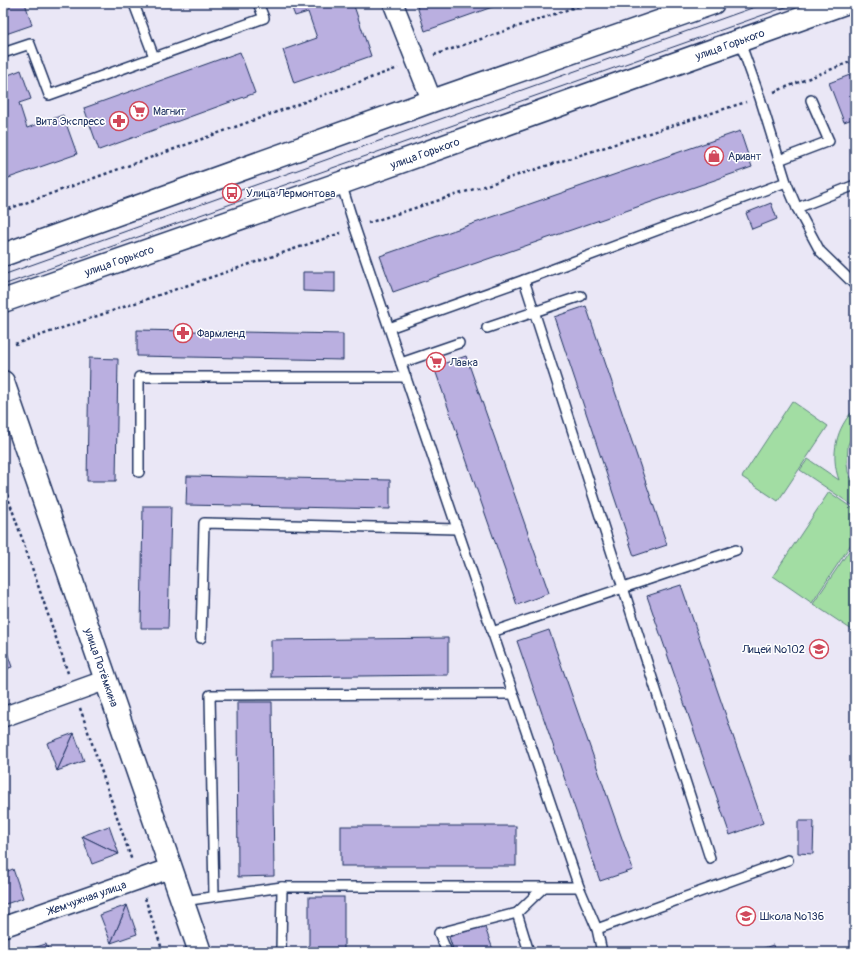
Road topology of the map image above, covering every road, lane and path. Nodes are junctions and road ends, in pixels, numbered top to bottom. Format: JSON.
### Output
{"nodes":[{"id":1,"x":258,"y":3,"type":"edge"},
{"id":2,"x":392,"y":3,"type":"edge"},
{"id":3,"x":587,"y":3,"type":"edge"},
{"id":4,"x":712,"y":3,"type":"edge"},
{"id":5,"x":845,"y":3,"type":"edge"},
{"id":6,"x":134,"y":4,"type":"dead end"},
{"id":7,"x":740,"y":42,"type":"junction"},
{"id":8,"x":3,"y":53,"type":"edge"},
{"id":9,"x":154,"y":57,"type":"junction"},
{"id":10,"x":855,"y":60,"type":"edge"},
{"id":11,"x":415,"y":62,"type":"junction"},
{"id":12,"x":760,"y":98,"type":"junction"},
{"id":13,"x":811,"y":100,"type":"dead end"},
{"id":14,"x":432,"y":102,"type":"junction"},
{"id":15,"x":779,"y":160,"type":"junction"},
{"id":16,"x":786,"y":182,"type":"junction"},
{"id":17,"x":341,"y":183,"type":"junction"},
{"id":18,"x":855,"y":185,"type":"edge"},
{"id":19,"x":797,"y":208,"type":"junction"},
{"id":20,"x":3,"y":210,"type":"edge"},
{"id":21,"x":355,"y":228,"type":"junction"},
{"id":22,"x":3,"y":255,"type":"edge"},
{"id":23,"x":524,"y":280,"type":"junction"},
{"id":24,"x":855,"y":285,"type":"edge"},
{"id":25,"x":581,"y":296,"type":"dead end"},
{"id":26,"x":3,"y":301,"type":"edge"},
{"id":27,"x":534,"y":312,"type":"junction"},
{"id":28,"x":389,"y":328,"type":"junction"},
{"id":29,"x":487,"y":328,"type":"dead end"},
{"id":30,"x":459,"y":343,"type":"dead end"},
{"id":31,"x":15,"y":344,"type":"dead end"},
{"id":32,"x":401,"y":363,"type":"junction"},
{"id":33,"x":406,"y":377,"type":"junction"},
{"id":34,"x":3,"y":382,"type":"edge"},
{"id":35,"x":139,"y":472,"type":"dead end"},
{"id":36,"x":3,"y":483,"type":"edge"},
{"id":37,"x":457,"y":529,"type":"junction"},
{"id":38,"x":736,"y":550,"type":"dead end"},
{"id":39,"x":623,"y":589,"type":"junction"},
{"id":40,"x":492,"y":632,"type":"junction"},
{"id":41,"x":201,"y":638,"type":"dead end"},
{"id":42,"x":106,"y":680,"type":"junction"},
{"id":43,"x":74,"y":692,"type":"junction"},
{"id":44,"x":513,"y":694,"type":"junction"},
{"id":45,"x":3,"y":717,"type":"edge"},
{"id":46,"x":710,"y":858,"type":"dead end"},
{"id":47,"x":788,"y":860,"type":"dead end"},
{"id":48,"x":172,"y":868,"type":"junction"},
{"id":49,"x":138,"y":879,"type":"junction"},
{"id":50,"x":282,"y":887,"type":"junction"},
{"id":51,"x":544,"y":887,"type":"junction"},
{"id":52,"x":579,"y":887,"type":"junction"},
{"id":53,"x":214,"y":896,"type":"junction"},
{"id":54,"x":183,"y":901,"type":"junction"},
{"id":55,"x":517,"y":913,"type":"junction"},
{"id":56,"x":3,"y":927,"type":"edge"},
{"id":57,"x":597,"y":930,"type":"junction"},
{"id":58,"x":163,"y":952,"type":"edge"},
{"id":59,"x":200,"y":952,"type":"edge"},
{"id":60,"x":281,"y":952,"type":"edge"},
{"id":61,"x":447,"y":952,"type":"edge"},
{"id":62,"x":530,"y":952,"type":"edge"},
{"id":63,"x":602,"y":952,"type":"edge"}],
"edges":[{"from":1,"to":9,"type":"lane"},
{"from":2,"to":11,"type":"street"},
{"from":3,"to":11,"type":"path"},
{"from":4,"to":14,"type":"main road"},
{"from":5,"to":7,"type":"main road","name":"улица Горького"},
{"from":6,"to":9,"type":"lane"},
{"from":7,"to":12,"type":"lane"},
{"from":7,"to":17,"type":"main road","name":"улица Горького"},
{"from":8,"to":9,"type":"lane"},
{"from":10,"to":12,"type":"path"},
{"from":11,"to":14,"type":"street"},
{"from":11,"to":20,"type":"path"},
{"from":12,"to":15,"type":"lane"},
{"from":12,"to":21,"type":"path"},
{"from":13,"to":15,"type":"lane"},
{"from":14,"to":22,"type":"main road"},
{"from":15,"to":16,"type":"lane"},
{"from":16,"to":19,"type":"lane"},
{"from":16,"to":23,"type":"lane"},
{"from":17,"to":21,"type":"lane"},
{"from":17,"to":26,"type":"main road","name":"улица Горького"},
{"from":18,"to":19,"type":"lane"},
{"from":19,"to":24,"type":"lane"},
{"from":21,"to":28,"type":"lane"},
{"from":21,"to":31,"type":"path"},
{"from":23,"to":27,"type":"lane"},
{"from":23,"to":28,"type":"lane"},
{"from":25,"to":27,"type":"lane"},
{"from":27,"to":29,"type":"lane"},
{"from":27,"to":39,"type":"lane"},
{"from":28,"to":32,"type":"lane"},
{"from":30,"to":32,"type":"lane"},
{"from":32,"to":33,"type":"lane"},
{"from":33,"to":35,"type":"lane"},
{"from":33,"to":37,"type":"lane"},
{"from":34,"to":42,"type":"main road","name":"улица Потёмкина"},
{"from":36,"to":43,"type":"path"},
{"from":37,"to":40,"type":"lane"},
{"from":37,"to":41,"type":"lane"},
{"from":38,"to":39,"type":"lane"},
{"from":39,"to":40,"type":"lane"},
{"from":39,"to":46,"type":"lane"},
{"from":40,"to":44,"type":"lane"},
{"from":42,"to":43,"type":"street"},
{"from":42,"to":48,"type":"main road","name":"улица Потёмкина"},
{"from":43,"to":45,"type":"street"},
{"from":43,"to":49,"type":"path"},
{"from":44,"to":52,"type":"lane"},
{"from":44,"to":53,"type":"lane"},
{"from":47,"to":57,"type":"lane"},
{"from":48,"to":49,"type":"street","name":"Жемчужная улица"},
{"from":48,"to":54,"type":"main road","name":"улица Потёмкина"},
{"from":49,"to":56,"type":"street","name":"Жемчужная улица"},
{"from":49,"to":58,"type":"path"},
{"from":50,"to":51,"type":"lane"},
{"from":50,"to":53,"type":"lane"},
{"from":50,"to":60,"type":"lane"},
{"from":51,"to":52,"type":"lane"},
{"from":51,"to":55,"type":"lane"},
{"from":52,"to":57,"type":"lane"},
{"from":53,"to":54,"type":"lane"},
{"from":54,"to":59,"type":"main road","name":"улица Потёмкина"},
{"from":55,"to":61,"type":"lane"},
{"from":55,"to":62,"type":"lane"},
{"from":57,"to":63,"type":"lane"}]}
